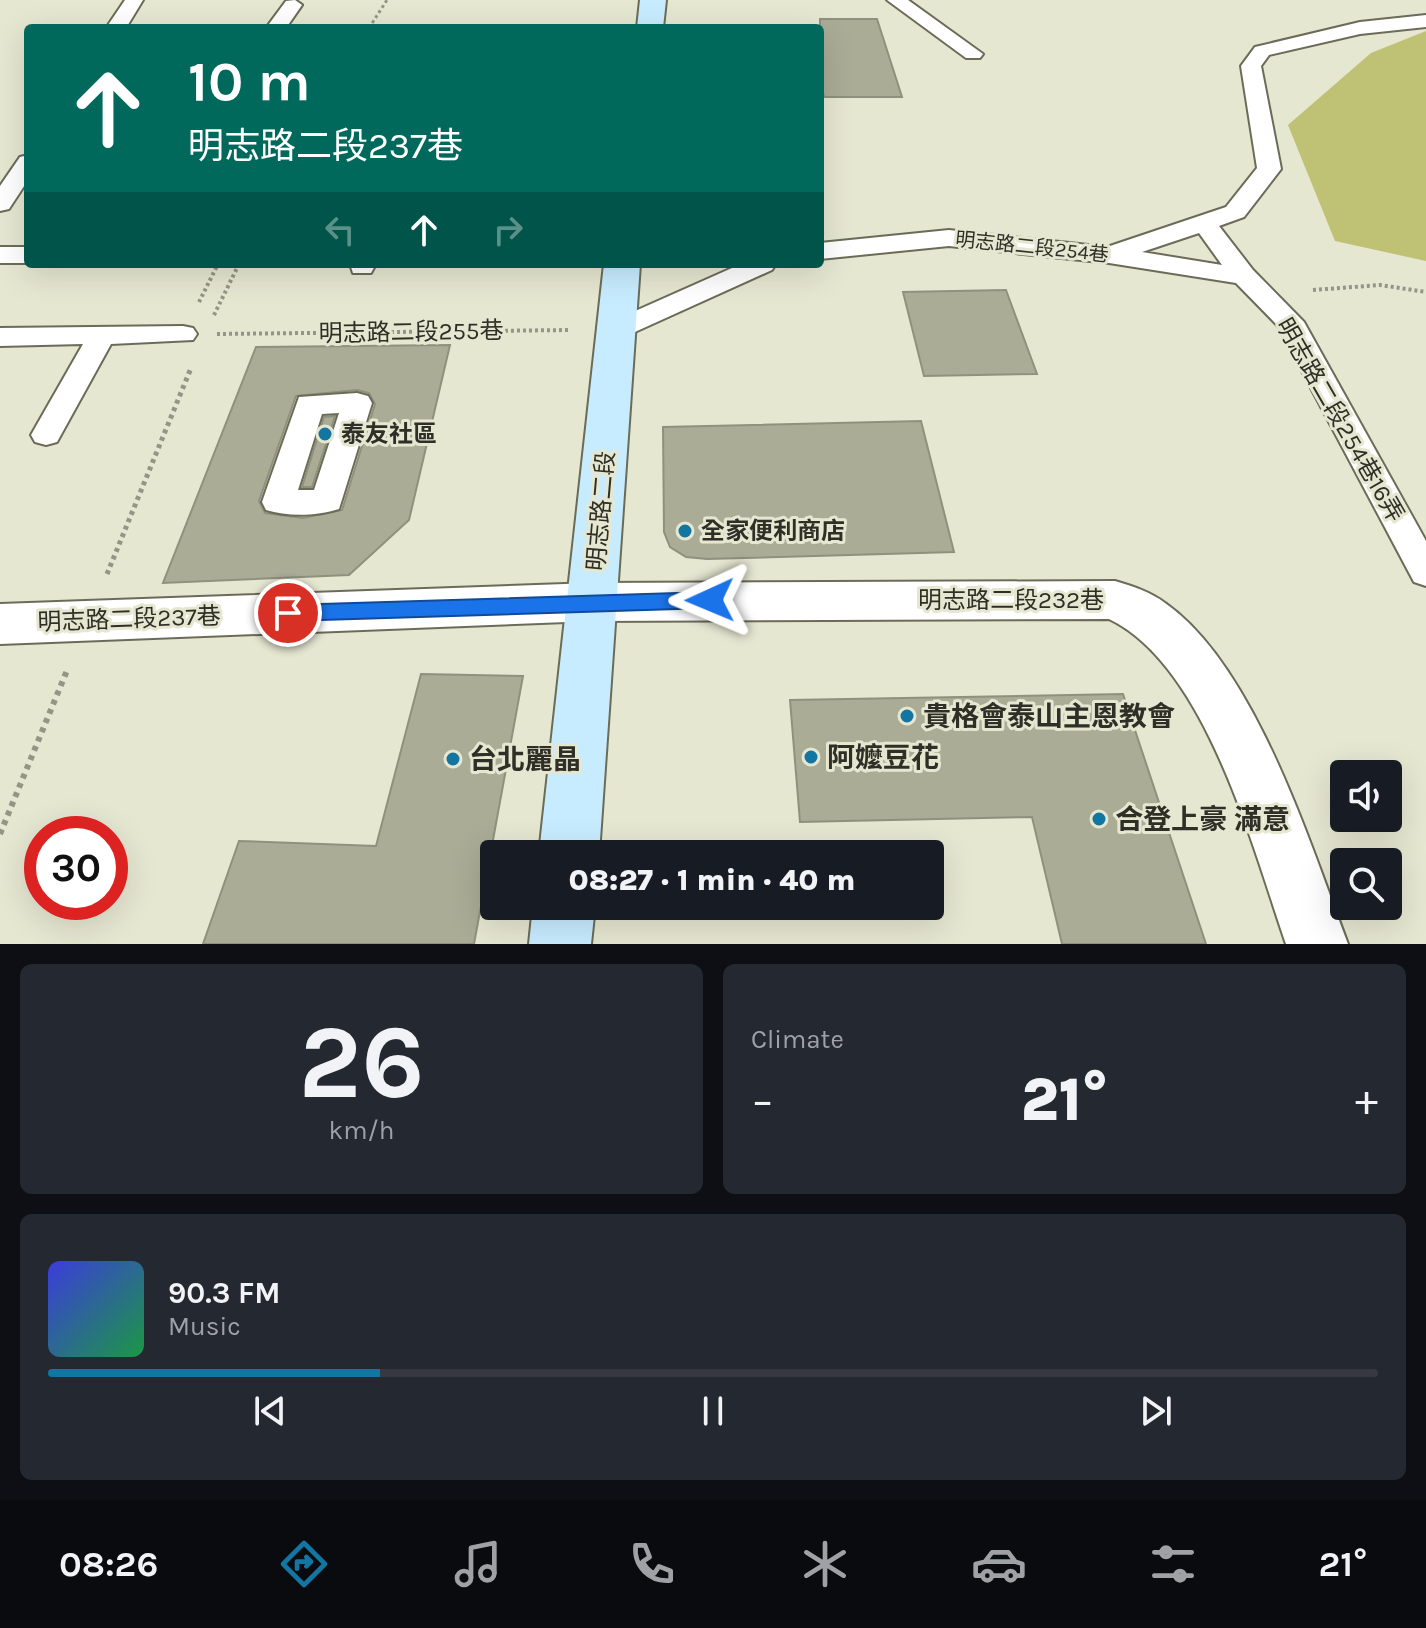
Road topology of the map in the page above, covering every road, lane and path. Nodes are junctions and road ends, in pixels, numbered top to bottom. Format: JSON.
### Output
{"nodes":[{"id":1,"x":134,"y":0,"type":"edge"},
{"id":2,"x":387,"y":0,"type":"edge"},
{"id":3,"x":653,"y":0,"type":"edge"},
{"id":4,"x":896,"y":0,"type":"edge"},
{"id":5,"x":293,"y":5,"type":"dead end"},
{"id":6,"x":1426,"y":21,"type":"edge"},
{"id":7,"x":119,"y":24,"type":"edge"},
{"id":8,"x":279,"y":24,"type":"edge"},
{"id":9,"x":372,"y":24,"type":"edge"},
{"id":10,"x":650,"y":24,"type":"edge"},
{"id":11,"x":973,"y":54,"type":"dead end"},
{"id":12,"x":24,"y":168,"type":"edge"},
{"id":13,"x":0,"y":204,"type":"edge"},
{"id":14,"x":1205,"y":224,"type":"junction"},
{"id":15,"x":824,"y":251,"type":"edge"},
{"id":16,"x":0,"y":255,"type":"edge"},
{"id":17,"x":24,"y":255,"type":"edge"},
{"id":18,"x":1109,"y":255,"type":"junction"},
{"id":19,"x":237,"y":268,"type":"edge"},
{"id":20,"x":622,"y":268,"type":"edge"},
{"id":21,"x":754,"y":268,"type":"edge"},
{"id":22,"x":1244,"y":276,"type":"junction"},
{"id":23,"x":1426,"y":292,"type":"edge"},
{"id":24,"x":212,"y":320,"type":"dead end"},
{"id":25,"x":616,"y":330,"type":"junction"},
{"id":26,"x":194,"y":334,"type":"joint"},
{"id":27,"x":102,"y":335,"type":"junction"},
{"id":28,"x":0,"y":337,"type":"edge"},
{"id":29,"x":193,"y":362,"type":"dead end"},
{"id":30,"x":46,"y":435,"type":"dead end"},
{"id":31,"x":1426,"y":573,"type":"edge"},
{"id":32,"x":593,"y":602,"type":"junction"},
{"id":33,"x":87,"y":621,"type":"junction"},
{"id":34,"x":0,"y":624,"type":"edge"},
{"id":35,"x":0,"y":834,"type":"edge"},
{"id":36,"x":570,"y":840,"type":"edge"},
{"id":37,"x":563,"y":920,"type":"edge"},
{"id":38,"x":560,"y":944,"type":"edge"},
{"id":39,"x":1317,"y":944,"type":"edge"}],
"edges":[{"from":1,"to":7,"type":"lane"},
{"from":2,"to":9,"type":"path"},
{"from":3,"to":10,"type":"main road"},
{"from":4,"to":11,"type":"lane"},
{"from":5,"to":8,"type":"lane"},
{"from":6,"to":14,"type":"lane"},
{"from":12,"to":13,"type":"lane"},
{"from":14,"to":18,"type":"lane"},
{"from":14,"to":22,"type":"lane","name":"明志路二段254巷16弄"},
{"from":15,"to":18,"type":"lane","name":"明志路二段254巷"},
{"from":16,"to":17,"type":"lane"},
{"from":18,"to":22,"type":"lane","name":"明志路二段254巷"},
{"from":19,"to":24,"type":"path"},
{"from":20,"to":25,"type":"main road","name":"明志路二段"},
{"from":21,"to":25,"type":"lane"},
{"from":22,"to":23,"type":"path"},
{"from":22,"to":31,"type":"lane","name":"明志路二段254巷16弄"},
{"from":25,"to":26,"type":"path","name":"明志路二段255巷"},
{"from":25,"to":32,"type":"main road","name":"明志路二段"},
{"from":26,"to":27,"type":"lane"},
{"from":27,"to":28,"type":"lane"},
{"from":27,"to":30,"type":"lane"},
{"from":29,"to":33,"type":"path"},
{"from":32,"to":33,"type":"street","name":"明志路二段237巷"},
{"from":32,"to":36,"type":"main road","name":"明志路二段"},
{"from":32,"to":39,"type":"street","name":"明志路二段232巷"},
{"from":33,"to":34,"type":"street","name":"明志路二段237巷"},
{"from":33,"to":35,"type":"path"},
{"from":37,"to":38,"type":"main road"}]}
